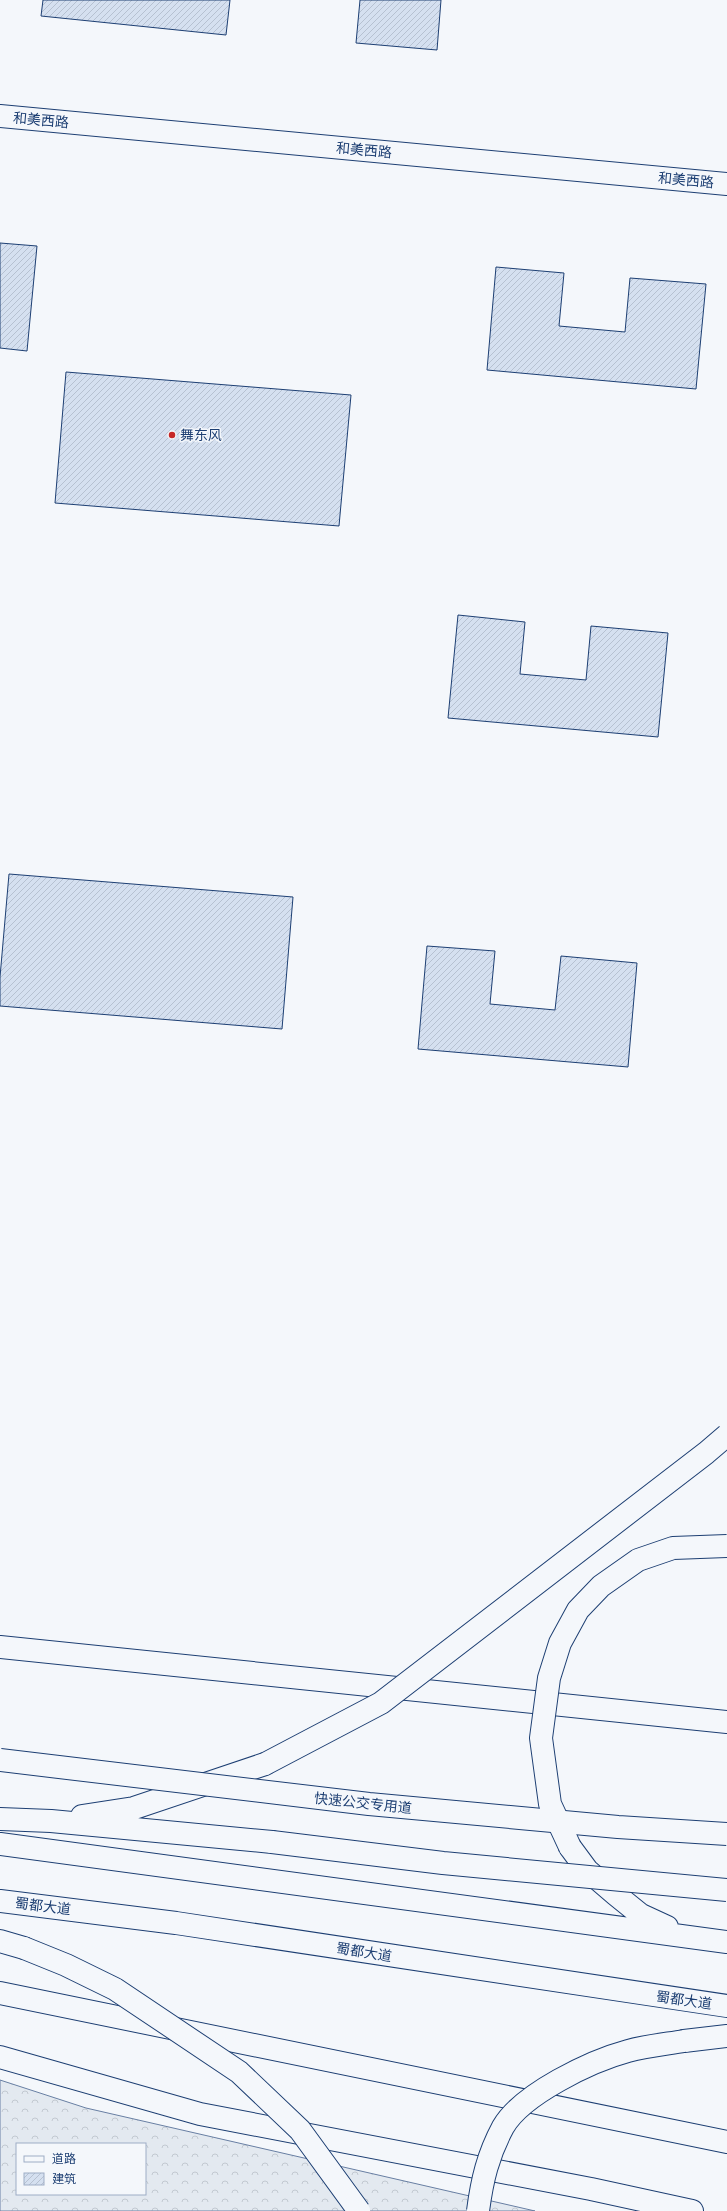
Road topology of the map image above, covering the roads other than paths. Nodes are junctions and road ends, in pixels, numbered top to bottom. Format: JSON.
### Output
{"nodes":[{"id":1,"x":0,"y":116,"type":"edge"},
{"id":2,"x":727,"y":184,"type":"edge"},
{"id":3,"x":727,"y":1435,"type":"edge"},
{"id":4,"x":727,"y":1546,"type":"edge"},
{"id":5,"x":0,"y":1647,"type":"edge"},
{"id":6,"x":727,"y":1722,"type":"edge"},
{"id":7,"x":0,"y":1760,"type":"edge"},
{"id":8,"x":0,"y":1819,"type":"edge"},
{"id":9,"x":51,"y":1821,"type":"junction"},
{"id":10,"x":727,"y":1834,"type":"edge"},
{"id":11,"x":0,"y":1844,"type":"edge"},
{"id":12,"x":727,"y":1890,"type":"edge"},
{"id":13,"x":0,"y":1901,"type":"edge"},
{"id":14,"x":688,"y":1937,"type":"junction"},
{"id":15,"x":0,"y":1941,"type":"edge"},
{"id":16,"x":727,"y":1942,"type":"edge"},
{"id":17,"x":0,"y":1993,"type":"edge"},
{"id":18,"x":727,"y":2006,"type":"edge"},
{"id":19,"x":727,"y":2036,"type":"edge"},
{"id":20,"x":0,"y":2056,"type":"edge"},
{"id":21,"x":727,"y":2142,"type":"edge"},
{"id":22,"x":359,"y":2211,"type":"edge"},
{"id":23,"x":478,"y":2211,"type":"edge"},
{"id":24,"x":692,"y":2211,"type":"edge"}],
"edges":[{"from":1,"to":2,"type":"main road","name":"和美西路"},
{"from":3,"to":9,"type":"main road","bridge":true},
{"from":4,"to":14,"type":"main road","bridge":true},
{"from":5,"to":6,"type":"main road"},
{"from":7,"to":10,"type":"main road","name":"快速公交专用道","bridge":true},
{"from":8,"to":9,"type":"main road"},
{"from":9,"to":12,"type":"main road","bridge":true},
{"from":11,"to":14,"type":"main road"},
{"from":13,"to":18,"type":"main road","name":"蜀都大道"},
{"from":14,"to":16,"type":"main road"},
{"from":15,"to":22,"type":"main road","bridge":true},
{"from":17,"to":21,"type":"main road"},
{"from":19,"to":23,"type":"main road","bridge":true},
{"from":20,"to":24,"type":"main road"}]}
